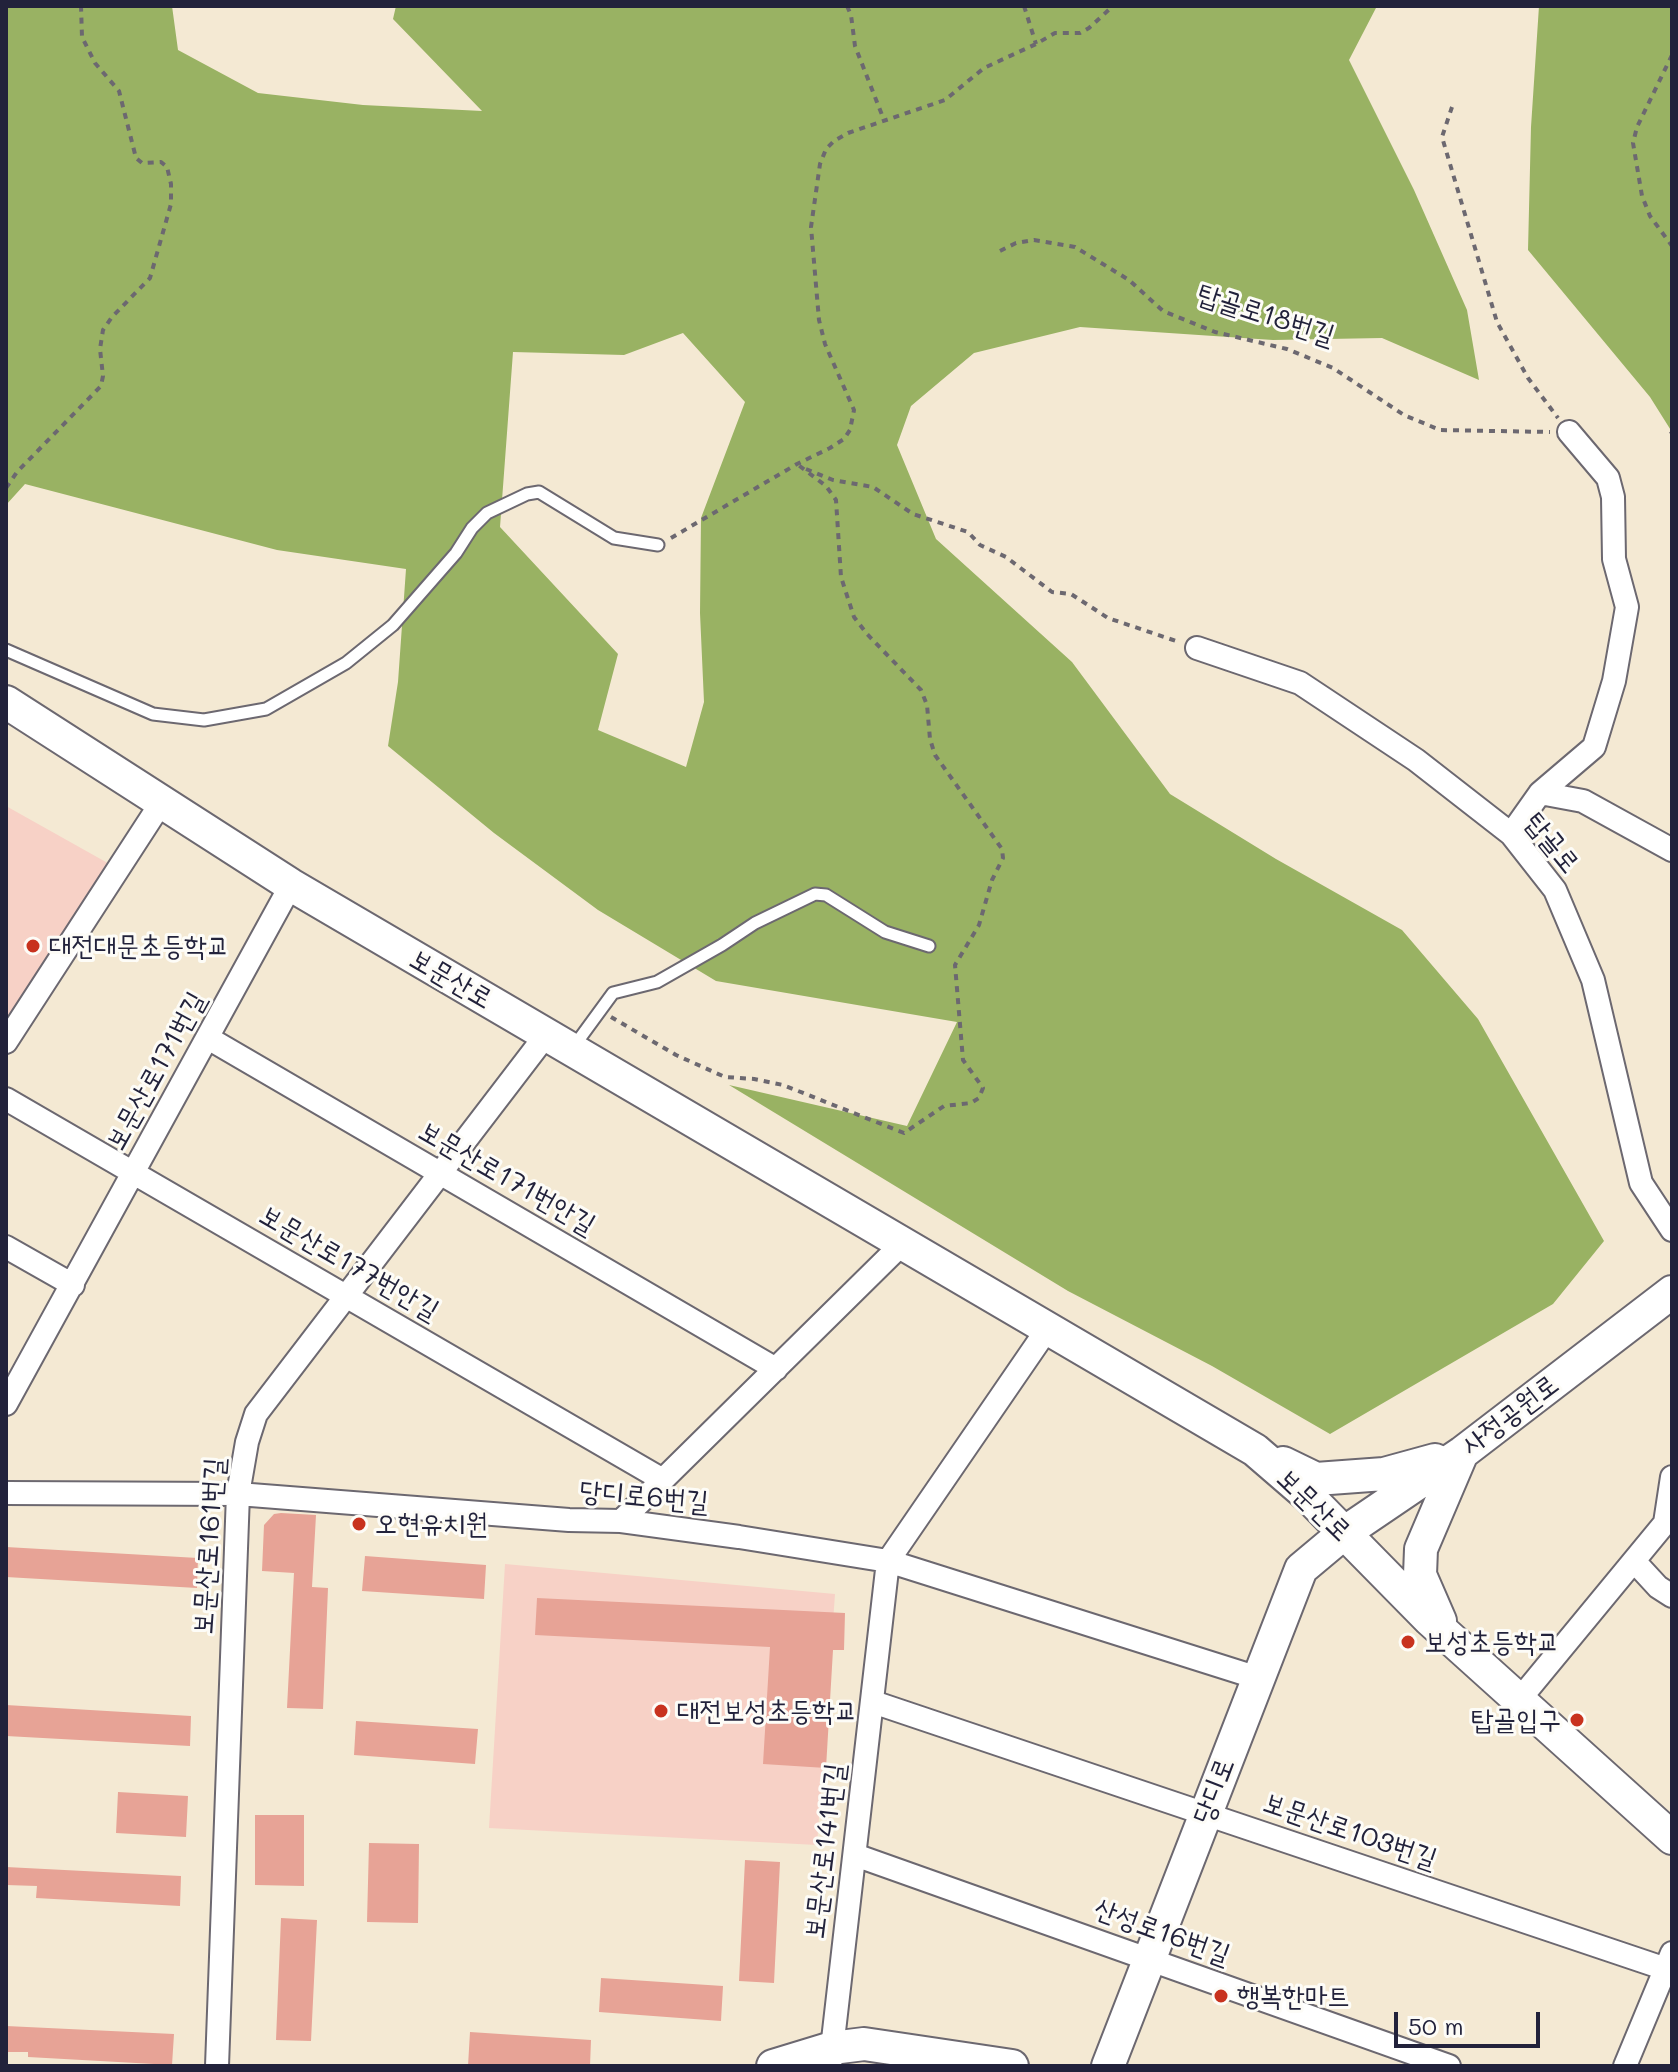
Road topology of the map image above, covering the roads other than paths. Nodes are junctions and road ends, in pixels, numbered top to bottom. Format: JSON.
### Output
{"nodes":[{"id":1,"x":1569,"y":432,"type":"road end"},
{"id":2,"x":658,"y":545,"type":"road end"},
{"id":3,"x":1197,"y":648,"type":"road end"},
{"id":4,"x":6,"y":650,"type":"edge"},
{"id":5,"x":6,"y":702,"type":"edge"},
{"id":6,"x":1540,"y":793,"type":"junction"},
{"id":7,"x":161,"y":803,"type":"junction"},
{"id":8,"x":1511,"y":834,"type":"junction"},
{"id":9,"x":1672,"y":850,"type":"edge"},
{"id":10,"x":291,"y":885,"type":"junction"},
{"id":11,"x":929,"y":946,"type":"dead end"},
{"id":12,"x":208,"y":1038,"type":"junction"},
{"id":13,"x":6,"y":1042,"type":"edge"},
{"id":14,"x":559,"y":1042,"type":"junction"},
{"id":15,"x":6,"y":1099,"type":"edge"},
{"id":16,"x":439,"y":1172,"type":"junction"},
{"id":17,"x":134,"y":1173,"type":"junction"},
{"id":18,"x":1672,"y":1230,"type":"edge"},
{"id":19,"x":903,"y":1243,"type":"junction"},
{"id":20,"x":6,"y":1247,"type":"edge"},
{"id":21,"x":73,"y":1285,"type":"junction"},
{"id":22,"x":1672,"y":1292,"type":"edge"},
{"id":23,"x":345,"y":1296,"type":"junction"},
{"id":24,"x":1048,"y":1328,"type":"junction"},
{"id":25,"x":776,"y":1369,"type":"junction"},
{"id":26,"x":6,"y":1404,"type":"edge"},
{"id":27,"x":1255,"y":1450,"type":"junction"},
{"id":28,"x":1462,"y":1453,"type":"junction"},
{"id":29,"x":1672,"y":1477,"type":"edge"},
{"id":30,"x":663,"y":1480,"type":"junction"},
{"id":31,"x":6,"y":1493,"type":"edge"},
{"id":32,"x":238,"y":1494,"type":"junction"},
{"id":33,"x":621,"y":1521,"type":"junction"},
{"id":34,"x":1669,"y":1523,"type":"edge"},
{"id":35,"x":1344,"y":1533,"type":"junction"},
{"id":36,"x":888,"y":1561,"type":"junction"},
{"id":37,"x":1634,"y":1561,"type":"junction"},
{"id":38,"x":1672,"y":1596,"type":"edge"},
{"id":39,"x":1446,"y":1635,"type":"junction"},
{"id":40,"x":1258,"y":1678,"type":"junction"},
{"id":41,"x":1519,"y":1700,"type":"junction"},
{"id":42,"x":873,"y":1702,"type":"junction"},
{"id":43,"x":1206,"y":1814,"type":"junction"},
{"id":44,"x":1672,"y":1838,"type":"edge"},
{"id":45,"x":855,"y":1855,"type":"junction"},
{"id":46,"x":1149,"y":1959,"type":"junction"},
{"id":47,"x":1670,"y":1964,"type":"edge"},
{"id":48,"x":831,"y":2057,"type":"edge"},
{"id":49,"x":217,"y":2066,"type":"edge"},
{"id":50,"x":773,"y":2066,"type":"edge"},
{"id":51,"x":1012,"y":2066,"type":"edge"},
{"id":52,"x":1108,"y":2066,"type":"edge"},
{"id":53,"x":1449,"y":2066,"type":"edge"},
{"id":54,"x":1625,"y":2066,"type":"edge"}],
"edges":[{"from":1,"to":6,"type":"street"},
{"from":2,"to":4,"type":"lane"},
{"from":3,"to":8,"type":"street","name":"탑골로"},
{"from":5,"to":7,"type":"main road","name":"보문산로"},
{"from":6,"to":8,"type":"street"},
{"from":6,"to":9,"type":"street"},
{"from":7,"to":10,"type":"main road","name":"보문산로"},
{"from":7,"to":13,"type":"street"},
{"from":8,"to":18,"type":"street","name":"탑골로"},
{"from":10,"to":12,"type":"street","name":"보문산로171번길"},
{"from":10,"to":14,"type":"main road","name":"보문산로"},
{"from":11,"to":14,"type":"lane"},
{"from":12,"to":16,"type":"street","name":"보문산로171번안길"},
{"from":12,"to":17,"type":"street","name":"보문산로171번길"},
{"from":14,"to":16,"type":"street","name":"보문산로161번길"},
{"from":14,"to":19,"type":"main road","name":"보문산로"},
{"from":15,"to":17,"type":"street","name":"보문산로177번안길"},
{"from":16,"to":23,"type":"street","name":"보문산로161번길"},
{"from":16,"to":25,"type":"street","name":"보문산로171번안길"},
{"from":17,"to":21,"type":"street","name":"보문산로171번길"},
{"from":17,"to":23,"type":"street","name":"보문산로177번안길"},
{"from":19,"to":24,"type":"main road","name":"보문산로"},
{"from":19,"to":25,"type":"street"},
{"from":20,"to":21,"type":"street"},
{"from":21,"to":26,"type":"street","name":"보문산로171번길"},
{"from":22,"to":28,"type":"main road","name":"사정공원로"},
{"from":23,"to":30,"type":"street","name":"보문산로177번안길"},
{"from":23,"to":32,"type":"street","name":"보문산로161번길"},
{"from":24,"to":27,"type":"main road","name":"보문산로"},
{"from":24,"to":36,"type":"street","name":"보문산로141번길"},
{"from":25,"to":30,"type":"street"},
{"from":27,"to":28,"type":"main road"},
{"from":27,"to":35,"type":"main road","name":"보문산로"},
{"from":28,"to":35,"type":"main road","name":"사정공원로"},
{"from":28,"to":39,"type":"main road"},
{"from":29,"to":34,"type":"street"},
{"from":30,"to":33,"type":"street"},
{"from":31,"to":32,"type":"street","name":"당디로6번길"},
{"from":32,"to":33,"type":"street","name":"당디로6번길"},
{"from":32,"to":49,"type":"street","name":"보문산로161번길"},
{"from":33,"to":36,"type":"street","name":"당디로6번길"},
{"from":34,"to":37,"type":"street"},
{"from":35,"to":39,"type":"main road","name":"보문산로"},
{"from":35,"to":40,"type":"main road","name":"당디로"},
{"from":36,"to":40,"type":"street","name":"당디로6번길"},
{"from":36,"to":42,"type":"street","name":"보문산로141번길"},
{"from":37,"to":38,"type":"street"},
{"from":37,"to":41,"type":"street"},
{"from":39,"to":41,"type":"main road","name":"보문산로"},
{"from":40,"to":43,"type":"main road","name":"당디로"},
{"from":41,"to":44,"type":"main road","name":"보문산로"},
{"from":42,"to":43,"type":"street","name":"보문산로103번길"},
{"from":42,"to":45,"type":"street","name":"보문산로141번길"},
{"from":43,"to":46,"type":"main road","name":"당디로"},
{"from":43,"to":47,"type":"street","name":"보문산로103번길"},
{"from":45,"to":46,"type":"street","name":"산성로16번길"},
{"from":45,"to":48,"type":"street","name":"보문산로141번길"},
{"from":46,"to":52,"type":"main road","name":"당디로"},
{"from":46,"to":53,"type":"street","name":"산성로16번길"},
{"from":47,"to":54,"type":"street"},
{"from":48,"to":50,"type":"main road"},
{"from":48,"to":51,"type":"main road"}]}
